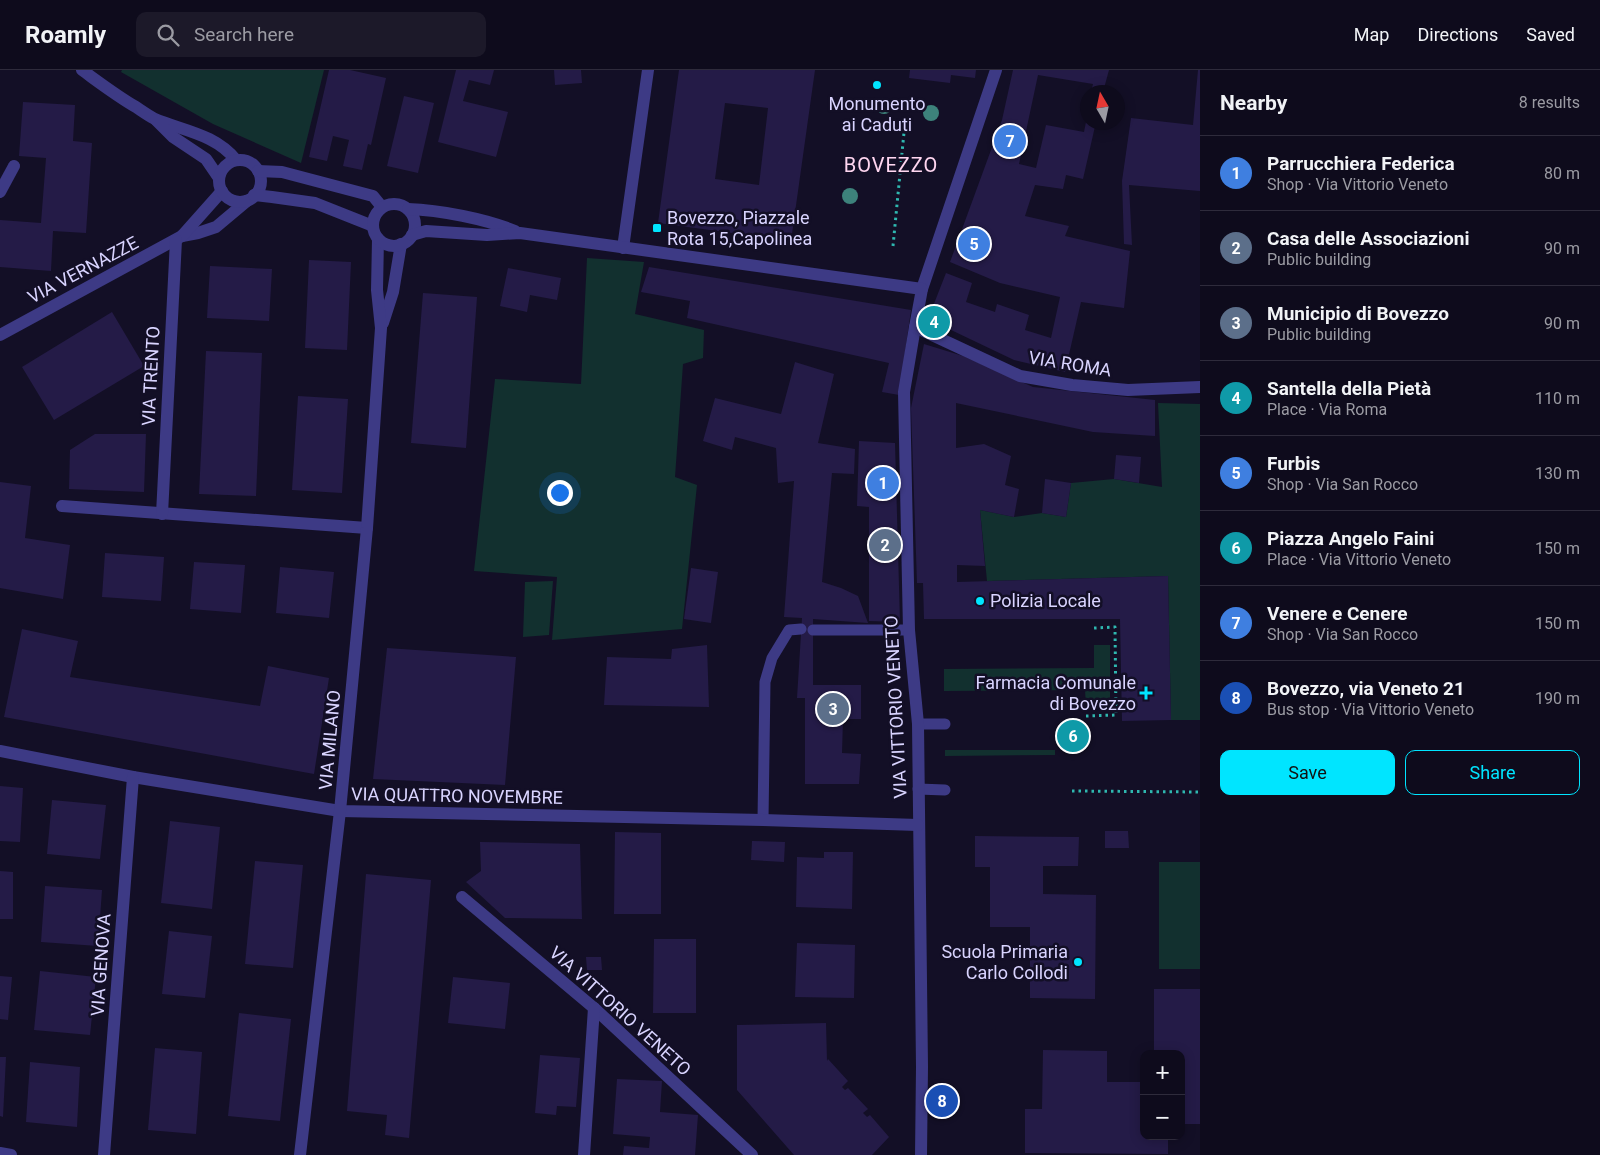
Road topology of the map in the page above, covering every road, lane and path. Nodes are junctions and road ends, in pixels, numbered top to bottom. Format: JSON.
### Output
{"nodes":[{"id":1,"x":82,"y":70,"type":"edge"},
{"id":2,"x":648,"y":70,"type":"edge"},
{"id":3,"x":996,"y":70,"type":"edge"},
{"id":4,"x":154,"y":118,"type":"junction"},
{"id":5,"x":905,"y":122,"type":"dead end"},
{"id":6,"x":236,"y":160,"type":"junction"},
{"id":7,"x":14,"y":166,"type":"dead end"},
{"id":8,"x":258,"y":170,"type":"junction"},
{"id":9,"x":219,"y":178,"type":"junction"},
{"id":10,"x":0,"y":192,"type":"edge"},
{"id":11,"x":222,"y":192,"type":"junction"},
{"id":12,"x":250,"y":198,"type":"junction"},
{"id":13,"x":382,"y":207,"type":"junction"},
{"id":14,"x":408,"y":209,"type":"junction"},
{"id":15,"x":373,"y":226,"type":"junction"},
{"id":16,"x":520,"y":233,"type":"junction"},
{"id":17,"x":412,"y":235,"type":"junction"},
{"id":18,"x":179,"y":238,"type":"junction"},
{"id":19,"x":378,"y":239,"type":"junction"},
{"id":20,"x":401,"y":244,"type":"junction"},
{"id":21,"x":893,"y":246,"type":"dead end"},
{"id":22,"x":623,"y":248,"type":"junction"},
{"id":23,"x":922,"y":289,"type":"junction"},
{"id":24,"x":915,"y":327,"type":"junction"},
{"id":25,"x":381,"y":328,"type":"junction"},
{"id":26,"x":0,"y":335,"type":"edge"},
{"id":27,"x":1200,"y":387,"type":"edge"},
{"id":28,"x":62,"y":506,"type":"dead end"},
{"id":29,"x":162,"y":514,"type":"junction"},
{"id":30,"x":367,"y":528,"type":"junction"},
{"id":31,"x":1094,"y":628,"type":"dead end"},
{"id":32,"x":909,"y":630,"type":"junction"},
{"id":33,"x":1086,"y":716,"type":"dead end"},
{"id":34,"x":918,"y":724,"type":"junction"},
{"id":35,"x":945,"y":724,"type":"dead end"},
{"id":36,"x":0,"y":751,"type":"edge"},
{"id":37,"x":133,"y":777,"type":"junction"},
{"id":38,"x":918,"y":789,"type":"junction"},
{"id":39,"x":945,"y":790,"type":"dead end"},
{"id":40,"x":1072,"y":791,"type":"dead end"},
{"id":41,"x":1200,"y":792,"type":"edge"},
{"id":42,"x":340,"y":811,"type":"junction"},
{"id":43,"x":763,"y":820,"type":"junction"},
{"id":44,"x":918,"y":824,"type":"junction"},
{"id":45,"x":462,"y":897,"type":"dead end"},
{"id":46,"x":594,"y":1008,"type":"junction"},
{"id":47,"x":0,"y":1153,"type":"edge"},
{"id":48,"x":11,"y":1155,"type":"edge"},
{"id":49,"x":104,"y":1155,"type":"edge"},
{"id":50,"x":300,"y":1155,"type":"edge"},
{"id":51,"x":584,"y":1155,"type":"edge"},
{"id":52,"x":752,"y":1155,"type":"edge"},
{"id":53,"x":921,"y":1155,"type":"edge"}],
"edges":[{"from":1,"to":4,"type":"street"},
{"from":2,"to":22,"type":"street"},
{"from":3,"to":23,"type":"street","name":"VIA VITTORIO VENETO"},
{"from":4,"to":6,"type":"street"},
{"from":4,"to":9,"type":"street"},
{"from":5,"to":21,"type":"path"},
{"from":6,"to":8,"type":"street"},
{"from":6,"to":9,"type":"street"},
{"from":7,"to":10,"type":"street"},
{"from":8,"to":12,"type":"street"},
{"from":8,"to":13,"type":"street"},
{"from":9,"to":11,"type":"street"},
{"from":11,"to":12,"type":"street"},
{"from":11,"to":18,"type":"street","name":"VIA VERNAZZE"},
{"from":12,"to":15,"type":"street"},
{"from":12,"to":18,"type":"street","name":"VIA VERNAZZE"},
{"from":13,"to":14,"type":"street"},
{"from":13,"to":15,"type":"street"},
{"from":14,"to":16,"type":"street"},
{"from":14,"to":17,"type":"street"},
{"from":15,"to":19,"type":"street"},
{"from":16,"to":17,"type":"street"},
{"from":16,"to":22,"type":"street"},
{"from":17,"to":20,"type":"street"},
{"from":18,"to":26,"type":"street","name":"VIA VERNAZZE"},
{"from":18,"to":29,"type":"street","name":"VIA TRENTO"},
{"from":19,"to":20,"type":"street"},
{"from":19,"to":25,"type":"street","name":"VIA MILANO"},
{"from":20,"to":25,"type":"street","name":"VIA MILANO"},
{"from":22,"to":23,"type":"street"},
{"from":23,"to":24,"type":"street","name":"VIA VITTORIO VENETO"},
{"from":24,"to":27,"type":"street","name":"VIA ROMA"},
{"from":24,"to":32,"type":"street","name":"VIA VITTORIO VENETO"},
{"from":25,"to":30,"type":"street","name":"VIA MILANO"},
{"from":28,"to":29,"type":"street"},
{"from":29,"to":30,"type":"street"},
{"from":30,"to":42,"type":"street","name":"VIA MILANO"},
{"from":31,"to":33,"type":"path"},
{"from":32,"to":34,"type":"street","name":"VIA VITTORIO VENETO"},
{"from":32,"to":43,"type":"lane"},
{"from":34,"to":35,"type":"lane"},
{"from":34,"to":38,"type":"street","name":"VIA VITTORIO VENETO"},
{"from":36,"to":37,"type":"street","name":"VIA QUATTRO NOVEMBRE"},
{"from":37,"to":42,"type":"street","name":"VIA QUATTRO NOVEMBRE"},
{"from":37,"to":49,"type":"street","name":"VIA GENOVA"},
{"from":38,"to":39,"type":"lane"},
{"from":38,"to":44,"type":"street","name":"VIA VITTORIO VENETO"},
{"from":40,"to":41,"type":"path"},
{"from":42,"to":43,"type":"street","name":"VIA QUATTRO NOVEMBRE"},
{"from":42,"to":50,"type":"street","name":"VIA MILANO"},
{"from":43,"to":44,"type":"street","name":"VIA QUATTRO NOVEMBRE"},
{"from":44,"to":53,"type":"street","name":"VIA VITTORIO VENETO"},
{"from":45,"to":46,"type":"street","name":"VIA VITTORIO VENETO"},
{"from":46,"to":51,"type":"street"},
{"from":46,"to":52,"type":"street","name":"VIA VITTORIO VENETO"},
{"from":47,"to":48,"type":"street"}]}
